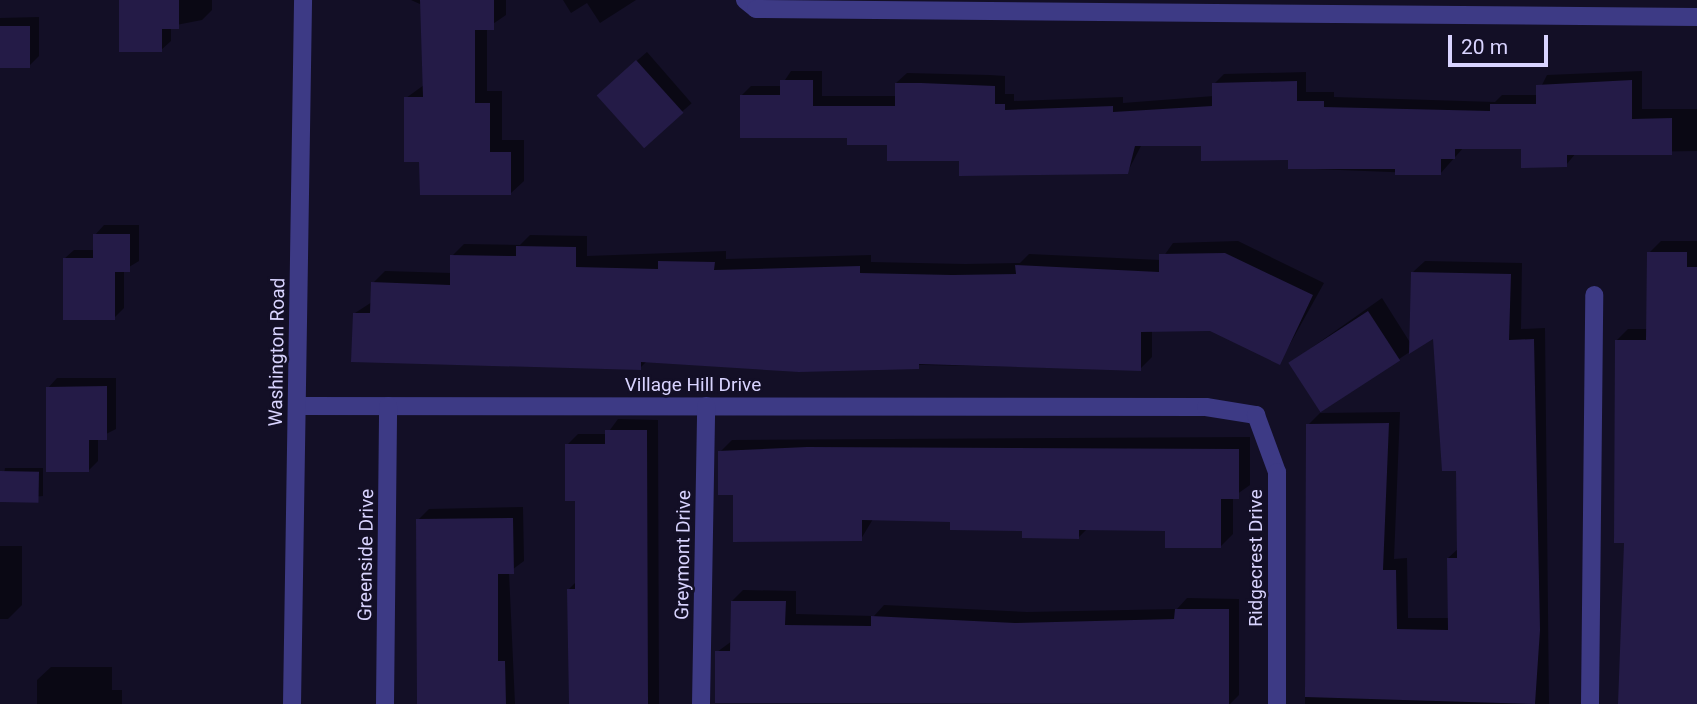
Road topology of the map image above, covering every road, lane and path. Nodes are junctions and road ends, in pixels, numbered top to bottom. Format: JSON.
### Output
{"nodes":[{"id":1,"x":303,"y":0,"type":"edge"},
{"id":2,"x":745,"y":0,"type":"edge"},
{"id":3,"x":1482,"y":8,"type":"edge"},
{"id":4,"x":1697,"y":17,"type":"edge"},
{"id":5,"x":1594,"y":295,"type":"dead end"},
{"id":6,"x":297,"y":406,"type":"junction"},
{"id":7,"x":388,"y":406,"type":"junction"},
{"id":8,"x":706,"y":406,"type":"junction"},
{"id":9,"x":1089,"y":407,"type":"joint"},
{"id":10,"x":292,"y":704,"type":"edge"},
{"id":11,"x":385,"y":704,"type":"edge"},
{"id":12,"x":701,"y":704,"type":"edge"},
{"id":13,"x":1276,"y":704,"type":"edge"},
{"id":14,"x":1590,"y":704,"type":"edge"}],
"edges":[{"from":1,"to":6,"type":"street","name":"Washington Road"},
{"from":2,"to":3,"type":"street"},
{"from":3,"to":4,"type":"street"},
{"from":5,"to":14,"type":"street"},
{"from":6,"to":7,"type":"street","name":"Village Hill Drive"},
{"from":6,"to":10,"type":"street","name":"Washington Road"},
{"from":7,"to":8,"type":"street","name":"Village Hill Drive"},
{"from":7,"to":11,"type":"street","name":"Greenside Drive"},
{"from":8,"to":9,"type":"street","name":"Village Hill Drive"},
{"from":8,"to":12,"type":"street","name":"Greymont Drive"},
{"from":9,"to":13,"type":"street","name":"Ridgecrest Drive"}]}
